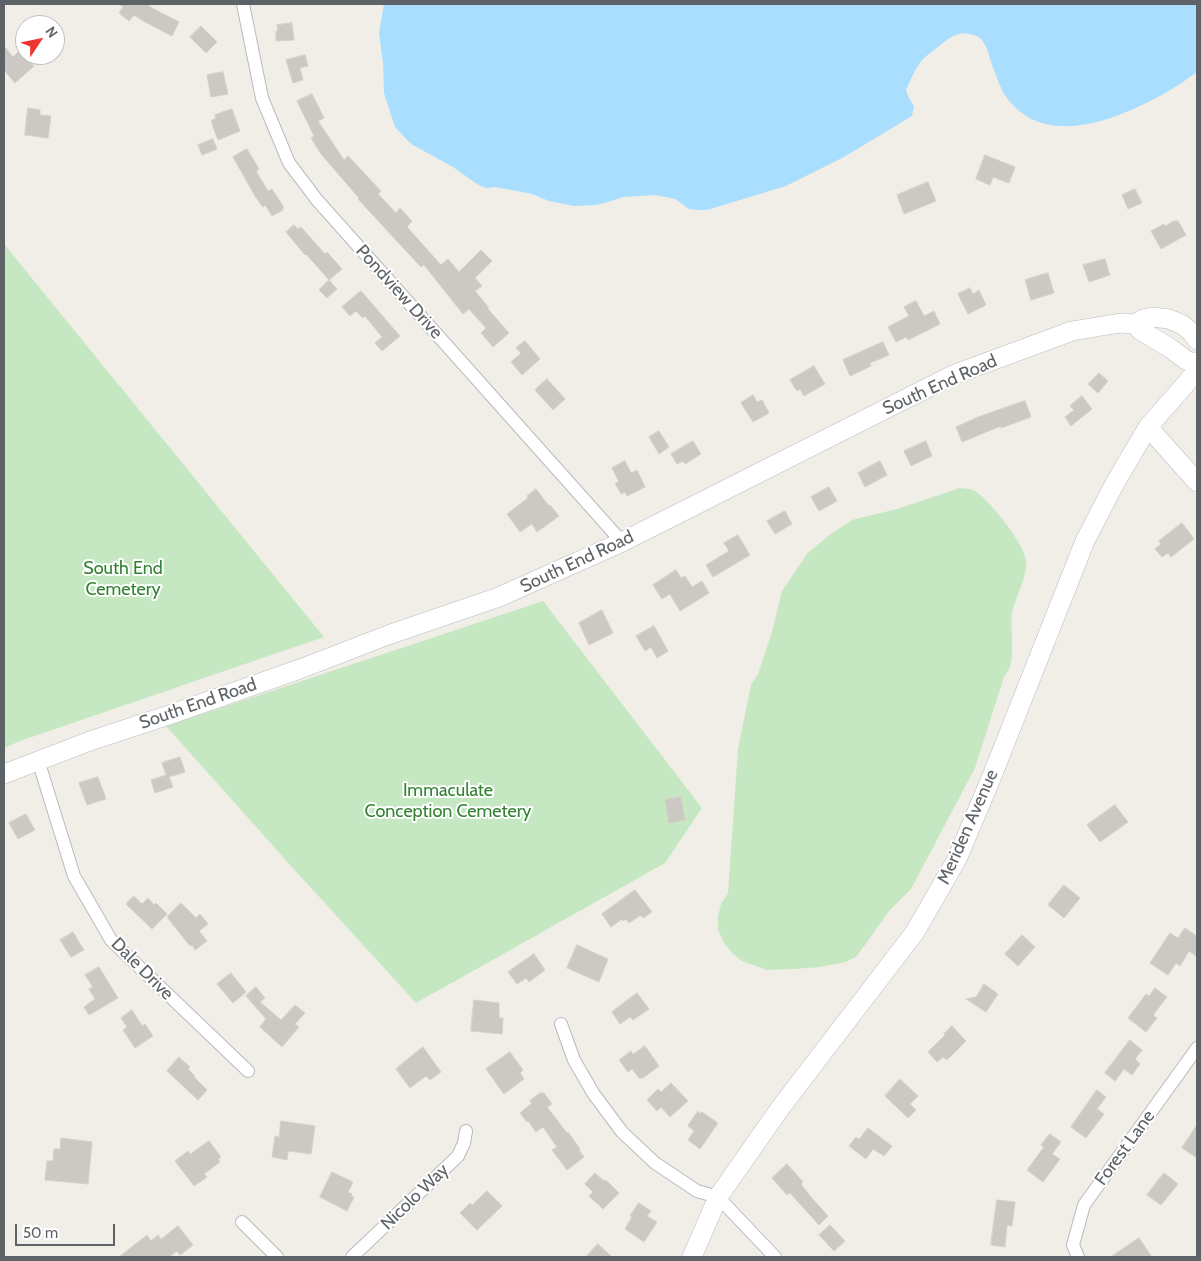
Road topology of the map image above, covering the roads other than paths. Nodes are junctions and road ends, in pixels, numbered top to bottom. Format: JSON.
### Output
{"nodes":[{"id":1,"x":243,"y":4,"type":"edge"},
{"id":2,"x":1135,"y":324,"type":"junction"},
{"id":3,"x":1197,"y":340,"type":"edge"},
{"id":4,"x":1197,"y":362,"type":"edge"},
{"id":5,"x":1197,"y":371,"type":"edge"},
{"id":6,"x":1148,"y":428,"type":"junction"},
{"id":7,"x":1197,"y":482,"type":"edge"},
{"id":8,"x":622,"y":542,"type":"junction"},
{"id":9,"x":38,"y":760,"type":"junction"},
{"id":10,"x":4,"y":774,"type":"edge"},
{"id":11,"x":561,"y":1024,"type":"dead end"},
{"id":12,"x":1197,"y":1048,"type":"edge"},
{"id":13,"x":248,"y":1071,"type":"dead end"},
{"id":14,"x":466,"y":1131,"type":"dead end"},
{"id":15,"x":718,"y":1196,"type":"junction"},
{"id":16,"x":242,"y":1222,"type":"dead end"},
{"id":17,"x":277,"y":1257,"type":"edge"},
{"id":18,"x":352,"y":1257,"type":"edge"},
{"id":19,"x":692,"y":1257,"type":"edge"},
{"id":20,"x":774,"y":1257,"type":"edge"},
{"id":21,"x":1078,"y":1257,"type":"edge"}],
"edges":[{"from":1,"to":8,"type":"street","name":"Pondview Drive"},
{"from":2,"to":3,"type":"street","name":"South End Road"},
{"from":2,"to":4,"type":"street"},
{"from":2,"to":8,"type":"street","name":"South End Road"},
{"from":5,"to":6,"type":"street","name":"Meriden Avenue"},
{"from":6,"to":7,"type":"street"},
{"from":6,"to":15,"type":"street","name":"Meriden Avenue"},
{"from":8,"to":9,"type":"street","name":"South End Road"},
{"from":9,"to":10,"type":"street","name":"South End Road"},
{"from":9,"to":13,"type":"street","name":"Dale Drive"},
{"from":11,"to":15,"type":"street"},
{"from":12,"to":21,"type":"street","name":"Forest Lane"},
{"from":14,"to":18,"type":"street","name":"Nicolo Way"},
{"from":15,"to":19,"type":"street","name":"Meriden Avenue"},
{"from":15,"to":20,"type":"street"},
{"from":16,"to":17,"type":"street"}]}
